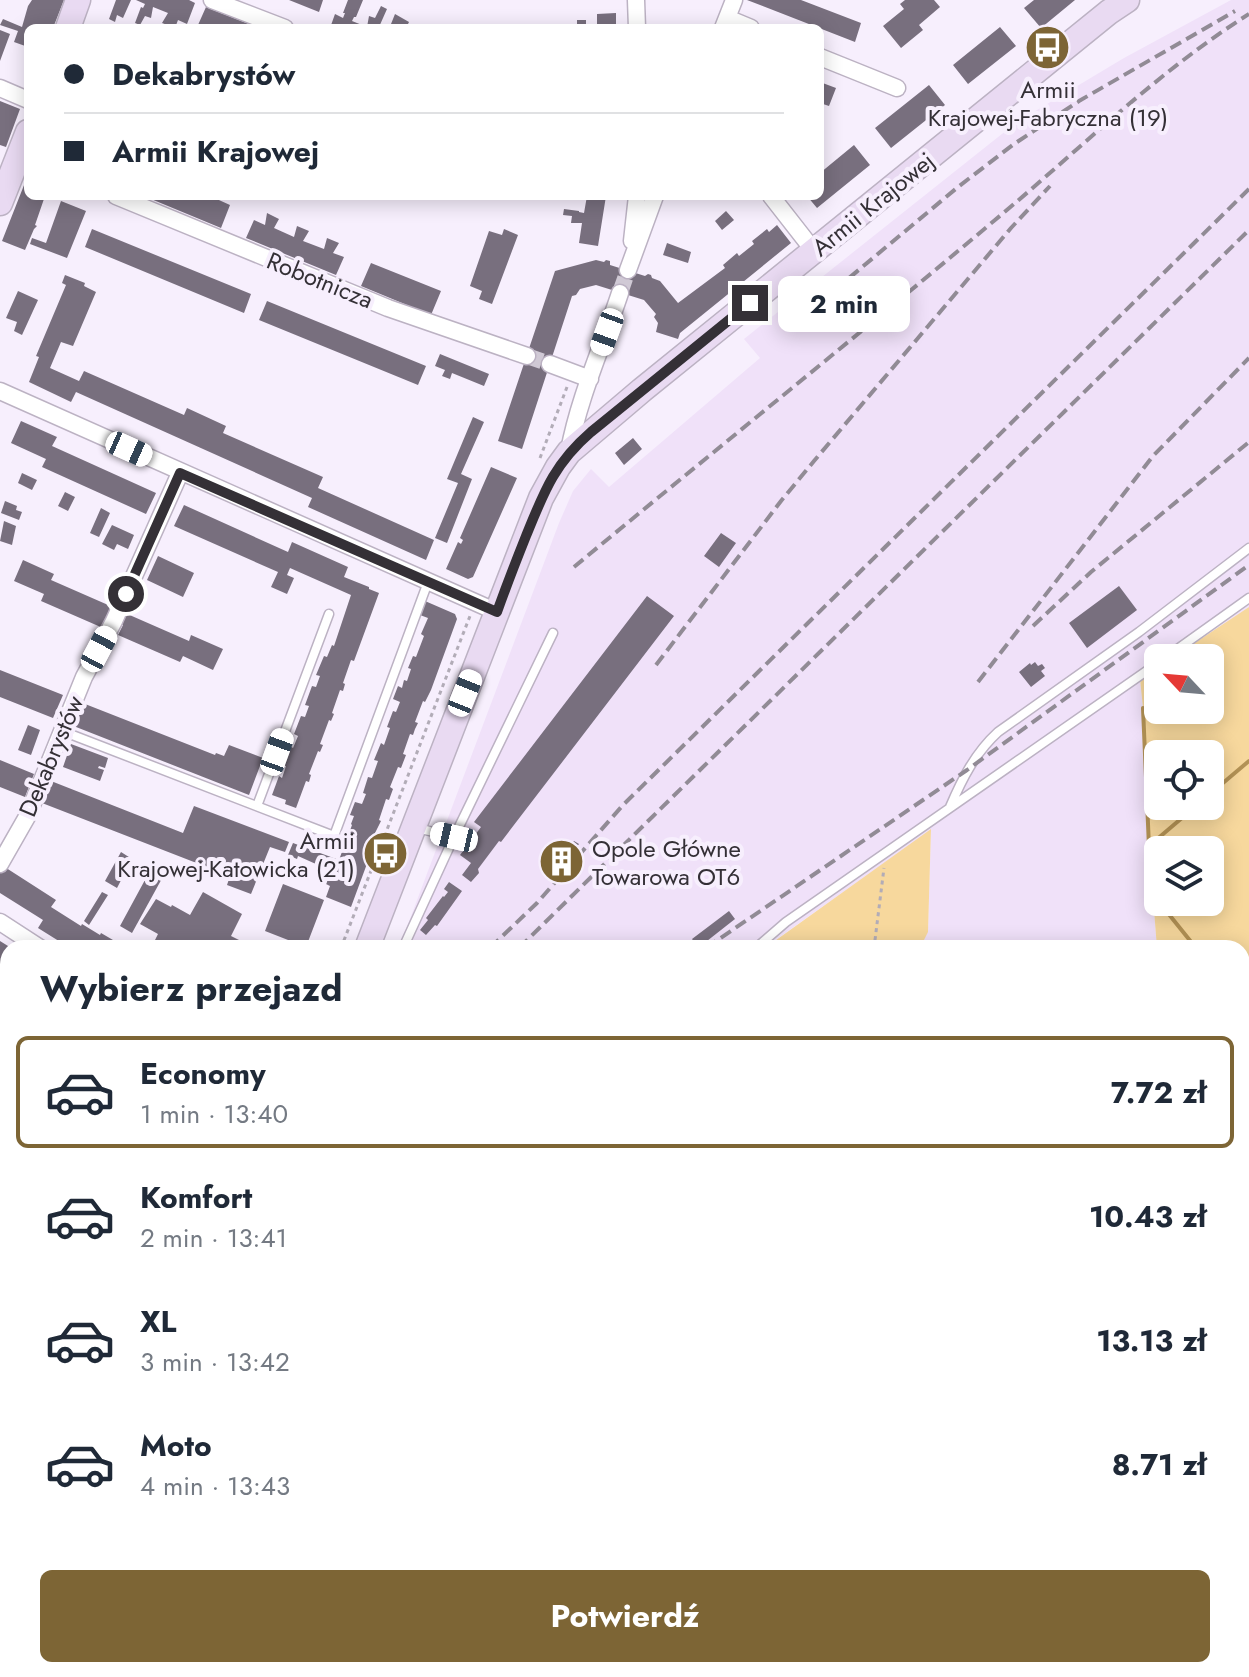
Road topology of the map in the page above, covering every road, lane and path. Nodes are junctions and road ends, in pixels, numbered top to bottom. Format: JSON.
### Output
{"nodes":[{"id":1,"x":78,"y":0,"type":"edge"},
{"id":2,"x":212,"y":0,"type":"edge"},
{"id":3,"x":636,"y":0,"type":"edge"},
{"id":4,"x":734,"y":0,"type":"edge"},
{"id":5,"x":1119,"y":4,"type":"edge"},
{"id":6,"x":725,"y":23,"type":"edge"},
{"id":7,"x":69,"y":24,"type":"edge"},
{"id":8,"x":275,"y":24,"type":"edge"},
{"id":9,"x":637,"y":24,"type":"edge"},
{"id":10,"x":824,"y":59,"type":"edge"},
{"id":11,"x":0,"y":88,"type":"edge"},
{"id":12,"x":897,"y":88,"type":"dead end"},
{"id":13,"x":24,"y":98,"type":"edge"},
{"id":14,"x":24,"y":142,"type":"edge"},
{"id":15,"x":126,"y":200,"type":"edge"},
{"id":16,"x":637,"y":200,"type":"edge"},
{"id":17,"x":654,"y":200,"type":"edge"},
{"id":18,"x":774,"y":200,"type":"edge"},
{"id":19,"x":0,"y":203,"type":"edge"},
{"id":20,"x":814,"y":251,"type":"junction"},
{"id":21,"x":620,"y":293,"type":"tunnel mouth"},
{"id":22,"x":527,"y":356,"type":"tunnel mouth"},
{"id":23,"x":550,"y":364,"type":"tunnel mouth"},
{"id":24,"x":590,"y":379,"type":"junction"},
{"id":25,"x":0,"y":391,"type":"edge"},
{"id":26,"x":569,"y":452,"type":"junction"},
{"id":27,"x":180,"y":473,"type":"junction"},
{"id":28,"x":1249,"y":548,"type":"edge"},
{"id":29,"x":428,"y":582,"type":"junction"},
{"id":30,"x":1249,"y":598,"type":"edge"},
{"id":31,"x":472,"y":611,"type":"dead end"},
{"id":32,"x":497,"y":612,"type":"junction"},
{"id":33,"x":329,"y":614,"type":"dead end"},
{"id":34,"x":553,"y":633,"type":"dead end"},
{"id":35,"x":1185,"y":644,"type":"edge"},
{"id":36,"x":1144,"y":673,"type":"edge"},
{"id":37,"x":62,"y":731,"type":"junction"},
{"id":38,"x":257,"y":806,"type":"junction"},
{"id":39,"x":949,"y":808,"type":"junction"},
{"id":40,"x":413,"y":827,"type":"junction"},
{"id":41,"x":454,"y":837,"type":"junction"},
{"id":42,"x":885,"y":852,"type":"junction"},
{"id":43,"x":0,"y":864,"type":"edge"},
{"id":44,"x":0,"y":922,"type":"edge"},
{"id":45,"x":28,"y":940,"type":"edge"},
{"id":46,"x":344,"y":940,"type":"edge"},
{"id":47,"x":370,"y":940,"type":"edge"},
{"id":48,"x":407,"y":940,"type":"edge"},
{"id":49,"x":765,"y":940,"type":"edge"},
{"id":50,"x":875,"y":940,"type":"edge"}],
"edges":[{"from":1,"to":7,"type":"street"},
{"from":2,"to":8,"type":"street"},
{"from":3,"to":9,"type":"street"},
{"from":4,"to":6,"type":"street"},
{"from":5,"to":20,"type":"street","name":"Armii Krajowej"},
{"from":10,"to":12,"type":"street"},
{"from":11,"to":13,"type":"street"},
{"from":14,"to":19,"type":"street"},
{"from":15,"to":22,"type":"street","name":"Robotnicza"},
{"from":16,"to":17,"type":"street"},
{"from":18,"to":20,"type":"street"},
{"from":20,"to":26,"type":"street","name":"Armii Krajowej"},
{"from":21,"to":24,"type":"street"},
{"from":23,"to":24,"type":"street"},
{"from":24,"to":26,"type":"street"},
{"from":25,"to":27,"type":"street"},
{"from":26,"to":32,"type":"street","name":"Armii Krajowej"},
{"from":27,"to":29,"type":"street"},
{"from":27,"to":37,"type":"street","name":"Dekabrystów"},
{"from":28,"to":39,"type":"lane"},
{"from":29,"to":32,"type":"street"},
{"from":29,"to":38,"type":"lane"},
{"from":30,"to":35,"type":"lane"},
{"from":31,"to":46,"type":"path"},
{"from":32,"to":40,"type":"street","name":"Armii Krajowej"},
{"from":33,"to":38,"type":"lane"},
{"from":34,"to":41,"type":"lane"},
{"from":36,"to":39,"type":"lane"},
{"from":37,"to":38,"type":"lane"},
{"from":37,"to":43,"type":"street","name":"Dekabrystów"},
{"from":39,"to":42,"type":"lane"},
{"from":40,"to":41,"type":"lane"},
{"from":40,"to":47,"type":"street","name":"Armii Krajowej"},
{"from":41,"to":48,"type":"lane"},
{"from":42,"to":49,"type":"lane"},
{"from":42,"to":50,"type":"path"},
{"from":44,"to":45,"type":"street"}]}
